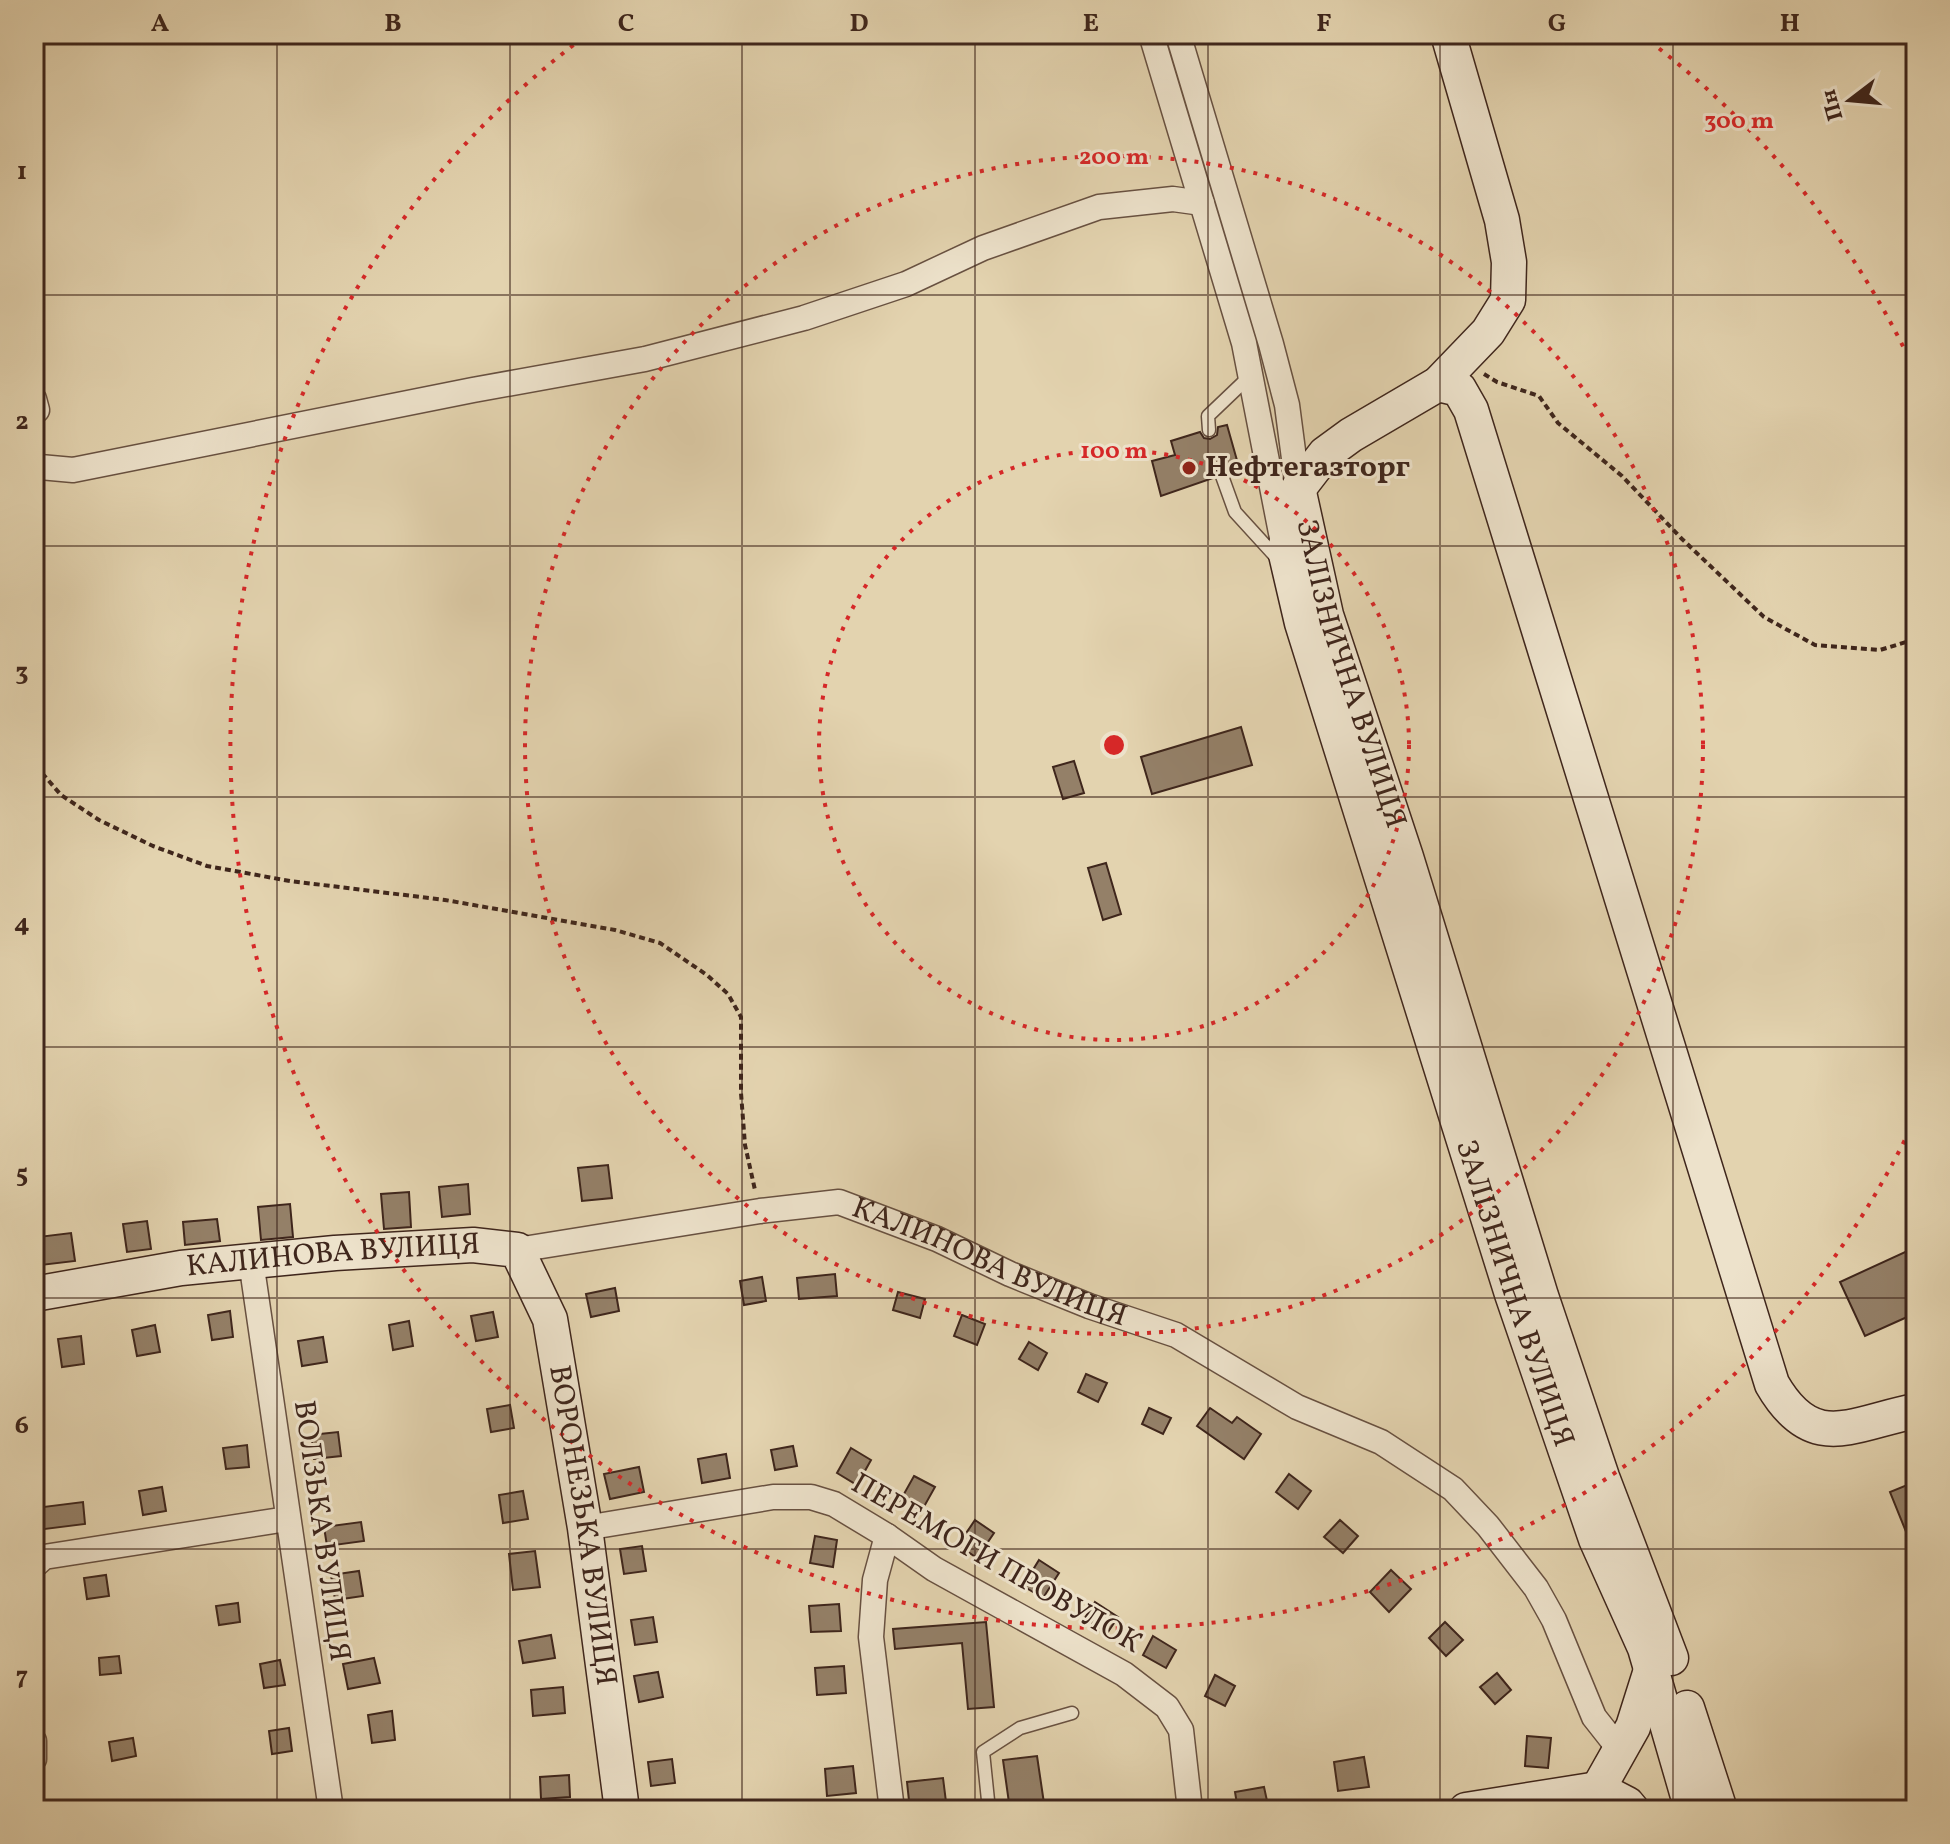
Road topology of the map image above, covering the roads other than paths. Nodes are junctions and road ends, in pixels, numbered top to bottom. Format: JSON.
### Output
{"nodes":[{"id":1,"x":1151,"y":34,"type":"edge"},
{"id":2,"x":1178,"y":34,"type":"edge"},
{"id":3,"x":1448,"y":34,"type":"edge"},
{"id":4,"x":1202,"y":203,"type":"junction"},
{"id":5,"x":1251,"y":375,"type":"junction"},
{"id":6,"x":1438,"y":384,"type":"junction"},
{"id":7,"x":1209,"y":430,"type":"dead end"},
{"id":8,"x":40,"y":467,"type":"road end"},
{"id":9,"x":1222,"y":476,"type":"dead end"},
{"id":10,"x":1298,"y":489,"type":"junction"},
{"id":11,"x":1288,"y":562,"type":"junction"},
{"id":12,"x":517,"y":1250,"type":"junction"},
{"id":13,"x":251,"y":1261,"type":"junction"},
{"id":14,"x":34,"y":1294,"type":"edge"},
{"id":15,"x":1916,"y":1411,"type":"edge"},
{"id":16,"x":287,"y":1519,"type":"junction"},
{"id":17,"x":585,"y":1528,"type":"junction"},
{"id":18,"x":887,"y":1536,"type":"junction"},
{"id":19,"x":34,"y":1566,"type":"edge"},
{"id":20,"x":1651,"y":1670,"type":"junction"},
{"id":21,"x":1072,"y":1713,"type":"dead end"},
{"id":22,"x":34,"y":1741,"type":"edge"},
{"id":23,"x":1620,"y":1750,"type":"junction"},
{"id":24,"x":34,"y":1759,"type":"edge"},
{"id":25,"x":1598,"y":1789,"type":"junction"},
{"id":26,"x":331,"y":1810,"type":"edge"},
{"id":27,"x":622,"y":1810,"type":"edge"},
{"id":28,"x":892,"y":1810,"type":"edge"},
{"id":29,"x":989,"y":1810,"type":"edge"},
{"id":30,"x":1190,"y":1810,"type":"edge"},
{"id":31,"x":1466,"y":1810,"type":"edge"},
{"id":32,"x":1632,"y":1810,"type":"edge"},
{"id":33,"x":1692,"y":1810,"type":"edge"},
{"id":34,"x":1720,"y":1810,"type":"edge"}],
"edges":[{"from":1,"to":4,"type":"street"},
{"from":2,"to":10,"type":"street"},
{"from":3,"to":6,"type":"main road"},
{"from":4,"to":5,"type":"street"},
{"from":4,"to":8,"type":"street"},
{"from":5,"to":7,"type":"lane"},
{"from":5,"to":11,"type":"street"},
{"from":6,"to":10,"type":"main road"},
{"from":6,"to":15,"type":"main road"},
{"from":9,"to":11,"type":"lane"},
{"from":10,"to":11,"type":"main road","name":"ЗАЛІЗНИЧНА ВУЛИЦЯ"},
{"from":10,"to":34,"type":"main road","name":"ЗАЛІЗНИЧНА ВУЛИЦЯ"},
{"from":11,"to":20,"type":"main road","name":"ЗАЛІЗНИЧНА ВУЛИЦЯ"},
{"from":12,"to":13,"type":"main road","name":"КАЛИНОВА ВУЛИЦЯ"},
{"from":12,"to":17,"type":"main road","name":"ВОРОНЕЗЬКА ВУЛИЦЯ"},
{"from":12,"to":23,"type":"street","name":"КАЛИНОВА ВУЛИЦЯ"},
{"from":13,"to":14,"type":"main road","name":"КАЛИНОВА ВУЛИЦЯ"},
{"from":13,"to":16,"type":"street","name":"ВОЛЗЬКА ВУЛИЦЯ"},
{"from":16,"to":19,"type":"street"},
{"from":16,"to":26,"type":"street","name":"ВОЛЗЬКА ВУЛИЦЯ"},
{"from":17,"to":18,"type":"street","name":"ПЕРЕМОГИ ПРОВУЛОК"},
{"from":17,"to":27,"type":"main road","name":"ВОРОНЕЗЬКА ВУЛИЦЯ"},
{"from":18,"to":28,"type":"street"},
{"from":18,"to":30,"type":"street","name":"ПЕРЕМОГИ ПРОВУЛОК"},
{"from":20,"to":23,"type":"main road"},
{"from":20,"to":33,"type":"main road","name":"ЗАЛІЗНИЧНА ВУЛИЦЯ"},
{"from":21,"to":29,"type":"lane"},
{"from":22,"to":24,"type":"street"},
{"from":23,"to":25,"type":"main road"},
{"from":25,"to":31,"type":"main road"},
{"from":25,"to":32,"type":"main road"}]}
